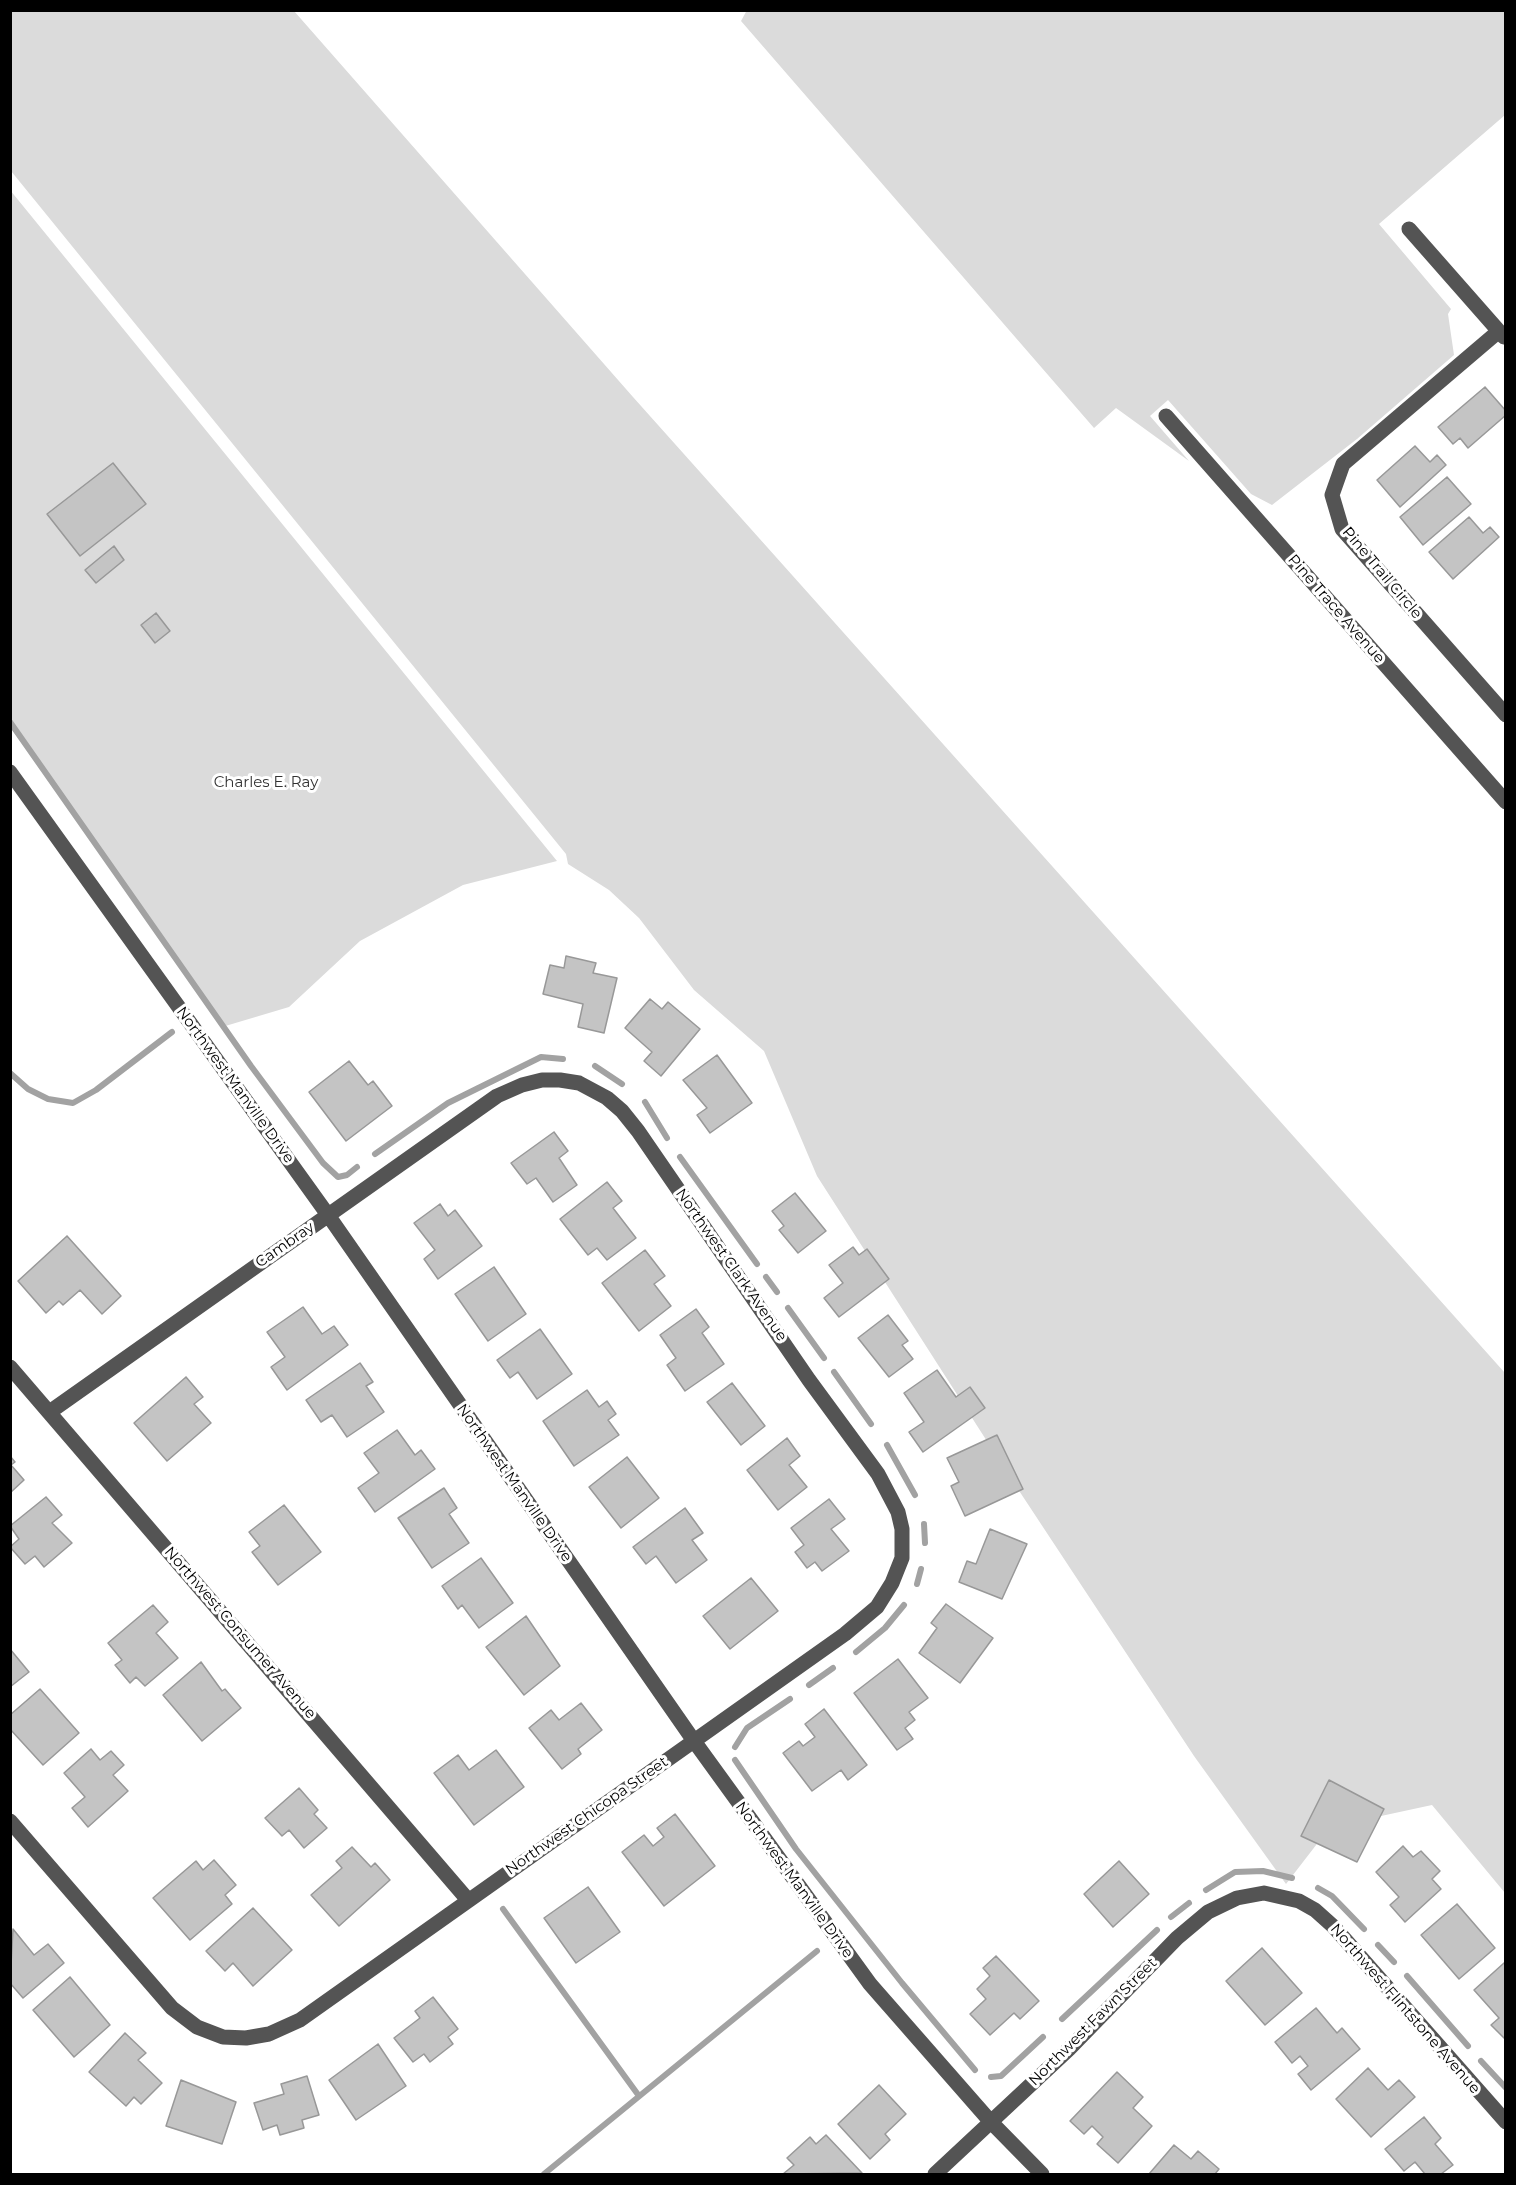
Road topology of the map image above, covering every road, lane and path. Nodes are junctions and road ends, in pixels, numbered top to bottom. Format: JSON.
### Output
{"nodes":[{"id":1,"x":1409,"y":229,"type":"dead end"},
{"id":2,"x":1502,"y":335,"type":"edge"},
{"id":3,"x":1166,"y":416,"type":"dead end"},
{"id":4,"x":1506,"y":715,"type":"edge"},
{"id":5,"x":10,"y":772,"type":"edge"},
{"id":6,"x":1506,"y":802,"type":"edge"},
{"id":7,"x":522,"y":1084,"type":"joint"},
{"id":8,"x":328,"y":1215,"type":"junction"},
{"id":9,"x":10,"y":1367,"type":"edge"},
{"id":10,"x":51,"y":1411,"type":"junction"},
{"id":11,"x":898,"y":1512,"type":"joint"},
{"id":12,"x":694,"y":1741,"type":"junction"},
{"id":13,"x":10,"y":1821,"type":"edge"},
{"id":14,"x":1264,"y":1893,"type":"joint"},
{"id":15,"x":468,"y":1900,"type":"junction"},
{"id":16,"x":990,"y":2121,"type":"junction"},
{"id":17,"x":1506,"y":2122,"type":"edge"},
{"id":18,"x":935,"y":2175,"type":"edge"},
{"id":19,"x":1042,"y":2175,"type":"edge"}],
"edges":[{"from":1,"to":2,"type":"street","name":"Pine Trail Circle"},
{"from":2,"to":4,"type":"street","name":"Pine Trail Circle"},
{"from":3,"to":6,"type":"street","name":"Pine Trace Avenue"},
{"from":5,"to":8,"type":"street","name":"Northwest Manville Drive"},
{"from":7,"to":8,"type":"street","name":"Cambray"},
{"from":7,"to":11,"type":"street","name":"Northwest Clark Avenue"},
{"from":8,"to":10,"type":"street","name":"Cambray"},
{"from":8,"to":12,"type":"street","name":"Northwest Manville Drive"},
{"from":9,"to":10,"type":"street","name":"Northwest Consumer Avenue"},
{"from":10,"to":15,"type":"street","name":"Northwest Consumer Avenue"},
{"from":11,"to":12,"type":"street","name":"Northwest Chicopa Street"},
{"from":12,"to":15,"type":"street","name":"Northwest Chicopa Street"},
{"from":12,"to":16,"type":"street","name":"Northwest Manville Drive"},
{"from":13,"to":15,"type":"street","name":"Northwest Chicopa Street"},
{"from":14,"to":16,"type":"street","name":"Northwest Fawn Street"},
{"from":14,"to":17,"type":"street","name":"Northwest Flintstone Avenue"},
{"from":16,"to":18,"type":"street","name":"Northwest Fawn Street"},
{"from":16,"to":19,"type":"street","name":"Northwest Manville Drive"}]}
